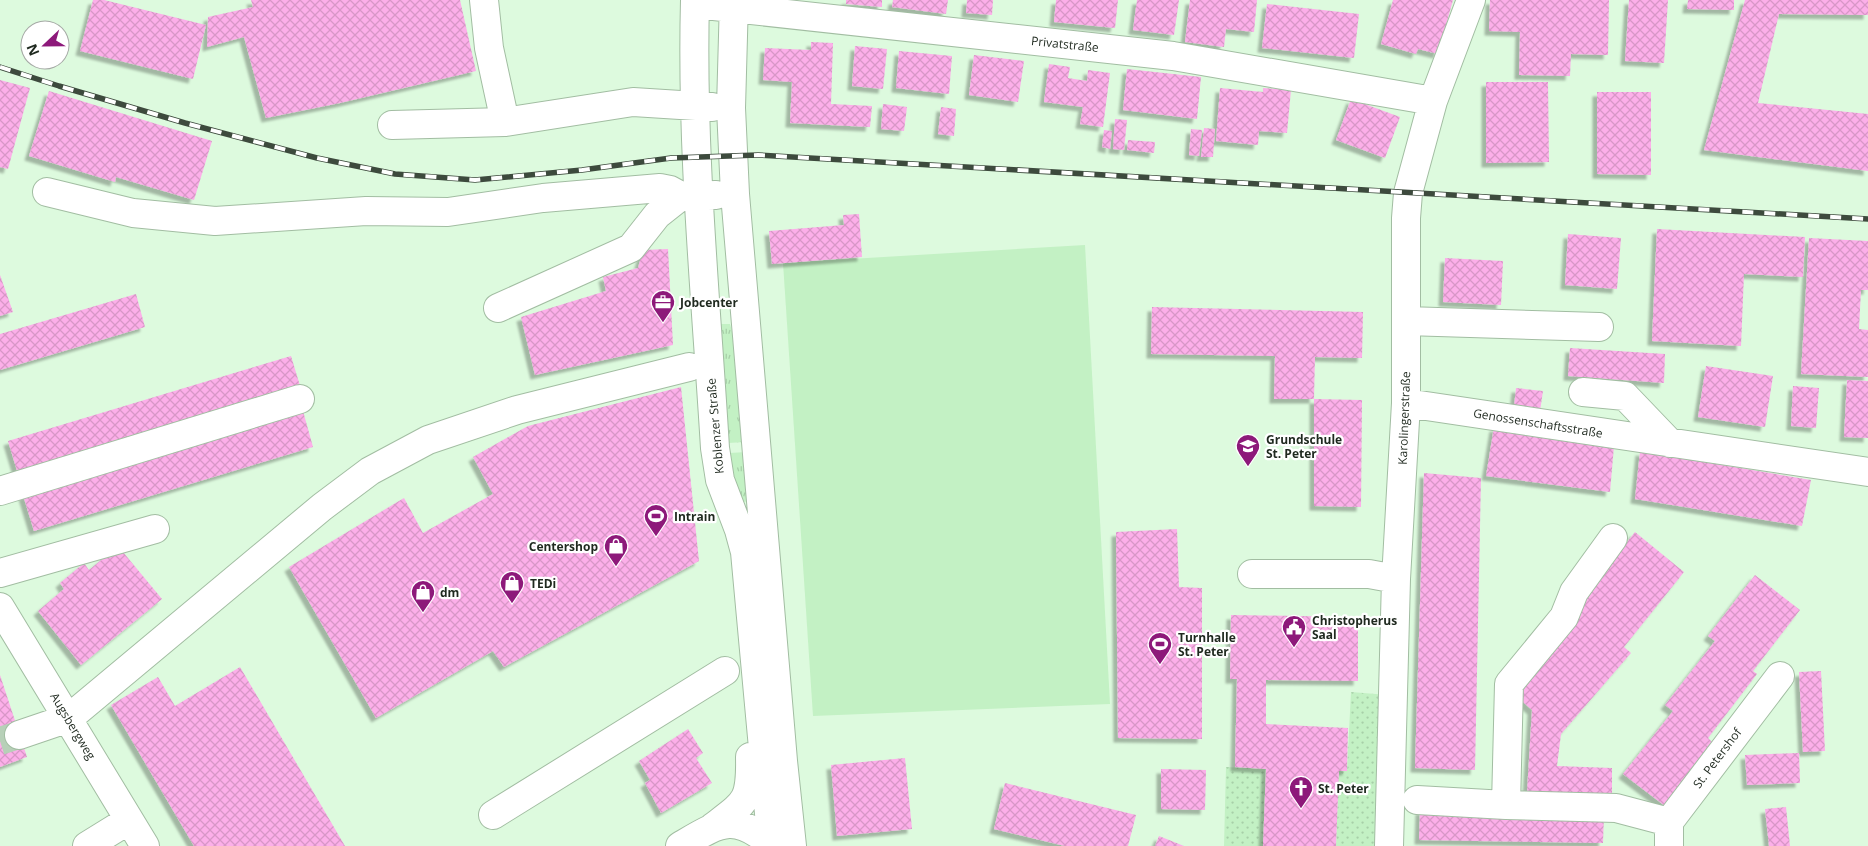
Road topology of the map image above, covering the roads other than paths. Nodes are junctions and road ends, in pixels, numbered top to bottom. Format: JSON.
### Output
{"nodes":[{"id":1,"x":484,"y":0,"type":"edge"},
{"id":2,"x":1472,"y":0,"type":"edge"},
{"id":3,"x":695,"y":2,"type":"edge"},
{"id":4,"x":734,"y":4,"type":"edge"},
{"id":5,"x":1433,"y":101,"type":"junction"},
{"id":6,"x":694,"y":106,"type":"junction"},
{"id":7,"x":731,"y":108,"type":"junction"},
{"id":8,"x":505,"y":122,"type":"junction"},
{"id":9,"x":392,"y":125,"type":"dead end"},
{"id":10,"x":47,"y":192,"type":"dead end"},
{"id":11,"x":735,"y":194,"type":"junction"},
{"id":12,"x":690,"y":196,"type":"junction"},
{"id":13,"x":498,"y":308,"type":"dead end"},
{"id":14,"x":1406,"y":321,"type":"junction"},
{"id":15,"x":1599,"y":327,"type":"dead end"},
{"id":16,"x":689,"y":367,"type":"dead end"},
{"id":17,"x":1583,"y":392,"type":"dead end"},
{"id":18,"x":300,"y":400,"type":"dead end"},
{"id":19,"x":1406,"y":403,"type":"junction"},
{"id":20,"x":1670,"y":443,"type":"junction"},
{"id":21,"x":1868,"y":472,"type":"edge"},
{"id":22,"x":0,"y":491,"type":"edge"},
{"id":23,"x":155,"y":529,"type":"dead end"},
{"id":24,"x":1613,"y":538,"type":"dead end"},
{"id":25,"x":0,"y":573,"type":"edge"},
{"id":26,"x":1252,"y":574,"type":"dead end"},
{"id":27,"x":1396,"y":579,"type":"junction"},
{"id":28,"x":0,"y":607,"type":"edge"},
{"id":29,"x":725,"y":671,"type":"dead end"},
{"id":30,"x":1780,"y":676,"type":"dead end"},
{"id":31,"x":758,"y":697,"type":"junction"},
{"id":32,"x":69,"y":718,"type":"junction"},
{"id":33,"x":19,"y":735,"type":"tunnel mouth"},
{"id":34,"x":1417,"y":800,"type":"dead end"},
{"id":35,"x":1506,"y":805,"type":"junction"},
{"id":36,"x":493,"y":815,"type":"dead end"},
{"id":37,"x":129,"y":820,"type":"junction"},
{"id":38,"x":713,"y":827,"type":"junction"},
{"id":39,"x":1669,"y":834,"type":"edge"},
{"id":40,"x":86,"y":846,"type":"edge"},
{"id":41,"x":144,"y":846,"type":"edge"},
{"id":42,"x":680,"y":846,"type":"edge"},
{"id":43,"x":778,"y":846,"type":"edge"},
{"id":44,"x":1390,"y":846,"type":"edge"}],
"edges":[{"from":1,"to":8,"type":"street"},
{"from":2,"to":5,"type":"street","name":"Karolingerstraße"},
{"from":3,"to":4,"type":"street","name":"Privatstraße"},
{"from":3,"to":6,"type":"street","name":"Koblenzer Straße"},
{"from":4,"to":5,"type":"street","name":"Privatstraße"},
{"from":4,"to":7,"type":"street"},
{"from":5,"to":14,"type":"street","name":"Karolingerstraße"},
{"from":6,"to":7,"type":"street"},
{"from":6,"to":8,"type":"street"},
{"from":6,"to":12,"type":"street","name":"Koblenzer Straße"},
{"from":7,"to":11,"type":"street"},
{"from":8,"to":9,"type":"street"},
{"from":10,"to":12,"type":"street"},
{"from":11,"to":12,"type":"street"},
{"from":11,"to":43,"type":"street"},
{"from":12,"to":13,"type":"street"},
{"from":12,"to":31,"type":"street","name":"Koblenzer Straße"},
{"from":14,"to":15,"type":"street"},
{"from":14,"to":19,"type":"street","name":"Karolingerstraße"},
{"from":16,"to":32,"type":"street"},
{"from":17,"to":20,"type":"street"},
{"from":18,"to":22,"type":"street"},
{"from":19,"to":20,"type":"street","name":"Genossenschaftsstraße"},
{"from":19,"to":27,"type":"street","name":"Karolingerstraße"},
{"from":20,"to":21,"type":"street","name":"Genossenschaftsstraße"},
{"from":23,"to":25,"type":"street"},
{"from":24,"to":35,"type":"street"},
{"from":26,"to":27,"type":"street"},
{"from":27,"to":44,"type":"street","name":"Karolingerstraße"},
{"from":28,"to":32,"type":"street","name":"Augsbergweg"},
{"from":29,"to":36,"type":"street"},
{"from":30,"to":39,"type":"street","name":"St. Petershof"},
{"from":31,"to":38,"type":"street"},
{"from":31,"to":43,"type":"street","name":"Koblenzer Straße"},
{"from":32,"to":33,"type":"street"},
{"from":32,"to":37,"type":"street","name":"Augsbergweg"},
{"from":34,"to":35,"type":"street"},
{"from":35,"to":39,"type":"street"},
{"from":37,"to":40,"type":"street"},
{"from":37,"to":41,"type":"street","name":"Augsbergweg"},
{"from":38,"to":42,"type":"street"},
{"from":38,"to":43,"type":"street"}]}
